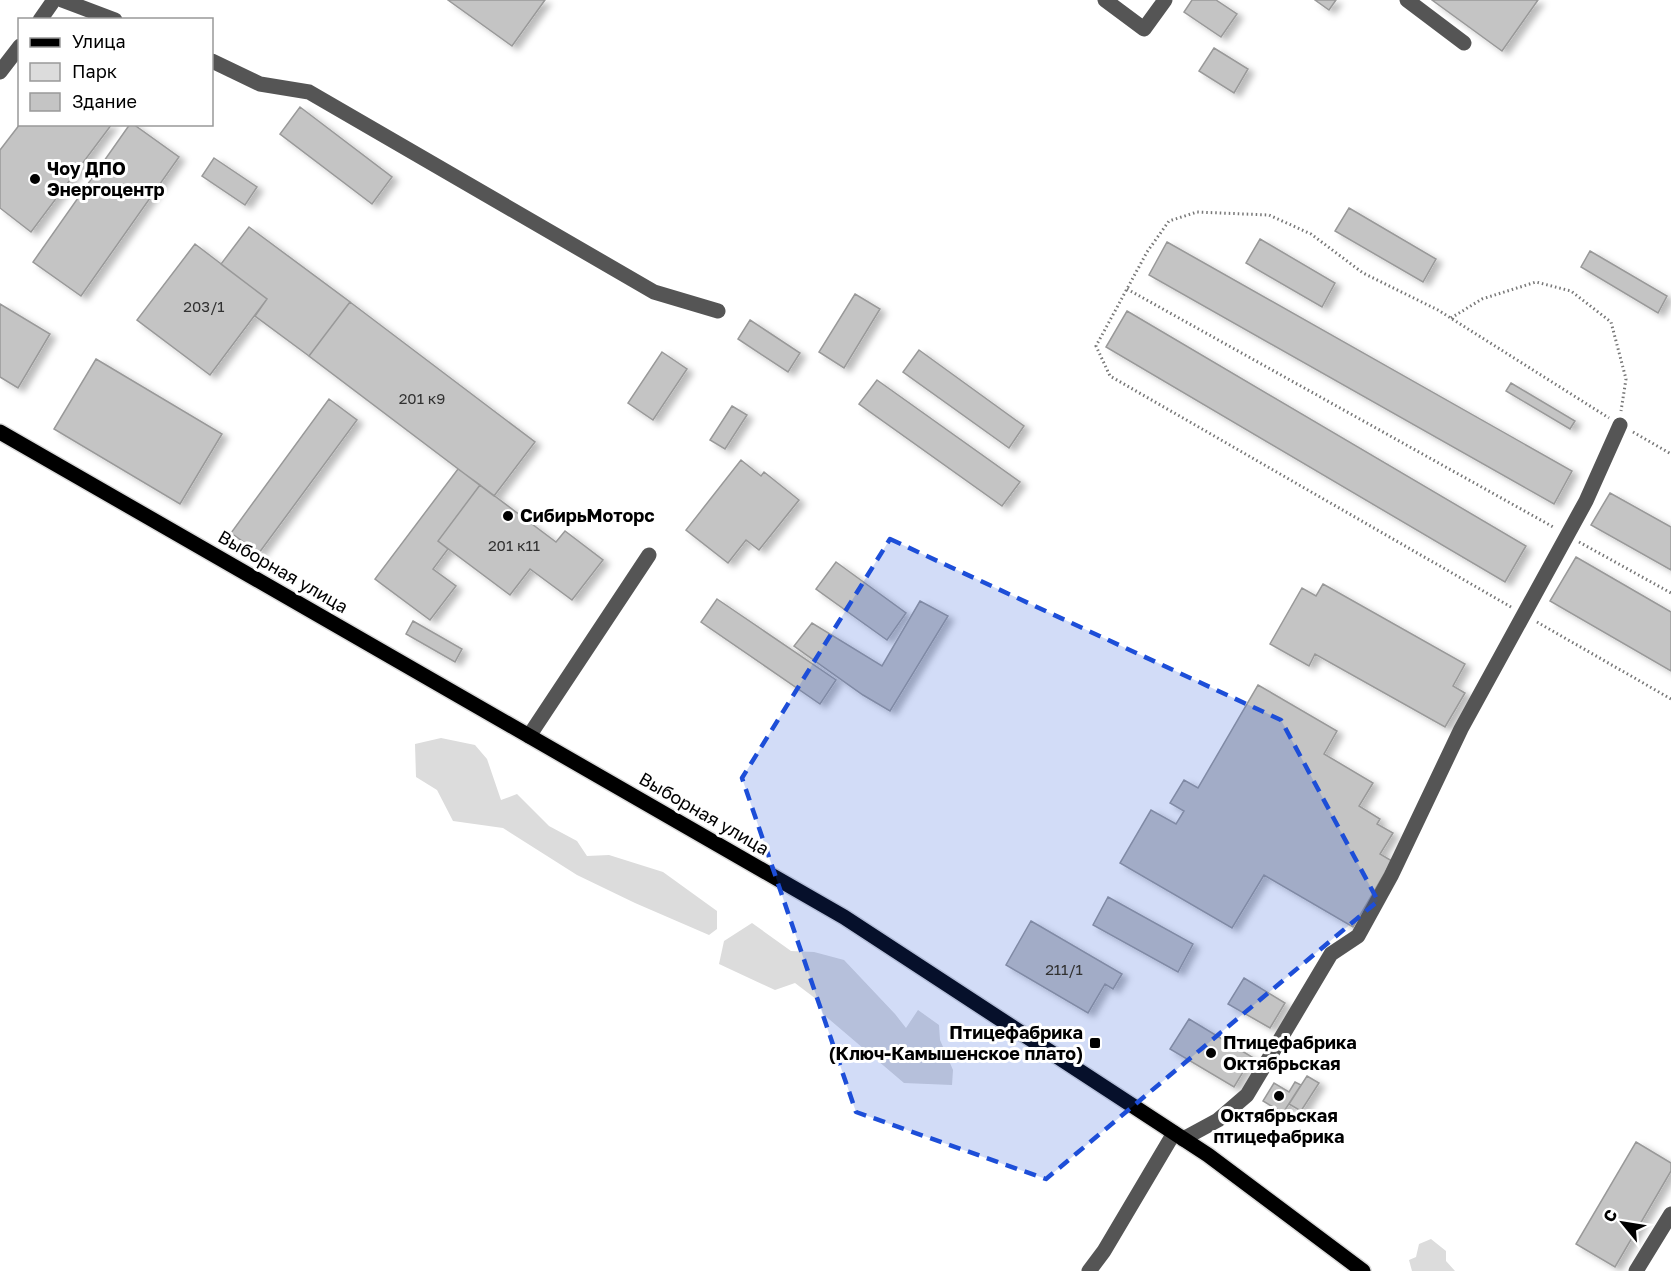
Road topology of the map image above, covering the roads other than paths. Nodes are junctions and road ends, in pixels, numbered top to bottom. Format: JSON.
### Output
{"nodes":[{"id":1,"x":54,"y":0,"type":"edge"},
{"id":2,"x":62,"y":0,"type":"edge"},
{"id":3,"x":1105,"y":0,"type":"edge"},
{"id":4,"x":1165,"y":0,"type":"edge"},
{"id":5,"x":1407,"y":0,"type":"edge"},
{"id":6,"x":41,"y":18,"type":"edge"},
{"id":7,"x":109,"y":18,"type":"edge"},
{"id":8,"x":1464,"y":43,"type":"dead end"},
{"id":9,"x":18,"y":49,"type":"edge"},
{"id":10,"x":213,"y":61,"type":"edge"},
{"id":11,"x":0,"y":72,"type":"edge"},
{"id":12,"x":718,"y":311,"type":"dead end"},
{"id":13,"x":1620,"y":425,"type":"road end"},
{"id":14,"x":0,"y":432,"type":"edge"},
{"id":15,"x":649,"y":555,"type":"dead end"},
{"id":16,"x":529,"y":736,"type":"junction"},
{"id":17,"x":1179,"y":1136,"type":"junction"},
{"id":18,"x":1671,"y":1214,"type":"edge"},
{"id":19,"x":1089,"y":1271,"type":"edge"},
{"id":20,"x":1363,"y":1271,"type":"edge"},
{"id":21,"x":1636,"y":1271,"type":"edge"}],
"edges":[{"from":1,"to":6,"type":"street"},
{"from":2,"to":7,"type":"street"},
{"from":3,"to":4,"type":"street"},
{"from":5,"to":8,"type":"street"},
{"from":9,"to":11,"type":"street"},
{"from":10,"to":12,"type":"street"},
{"from":13,"to":17,"type":"street"},
{"from":14,"to":16,"type":"main road","name":"Выборная улица"},
{"from":15,"to":16,"type":"street"},
{"from":16,"to":17,"type":"main road","name":"Выборная улица"},
{"from":17,"to":19,"type":"street"},
{"from":17,"to":20,"type":"main road","name":"Выборная улица"},
{"from":18,"to":21,"type":"street"}]}
